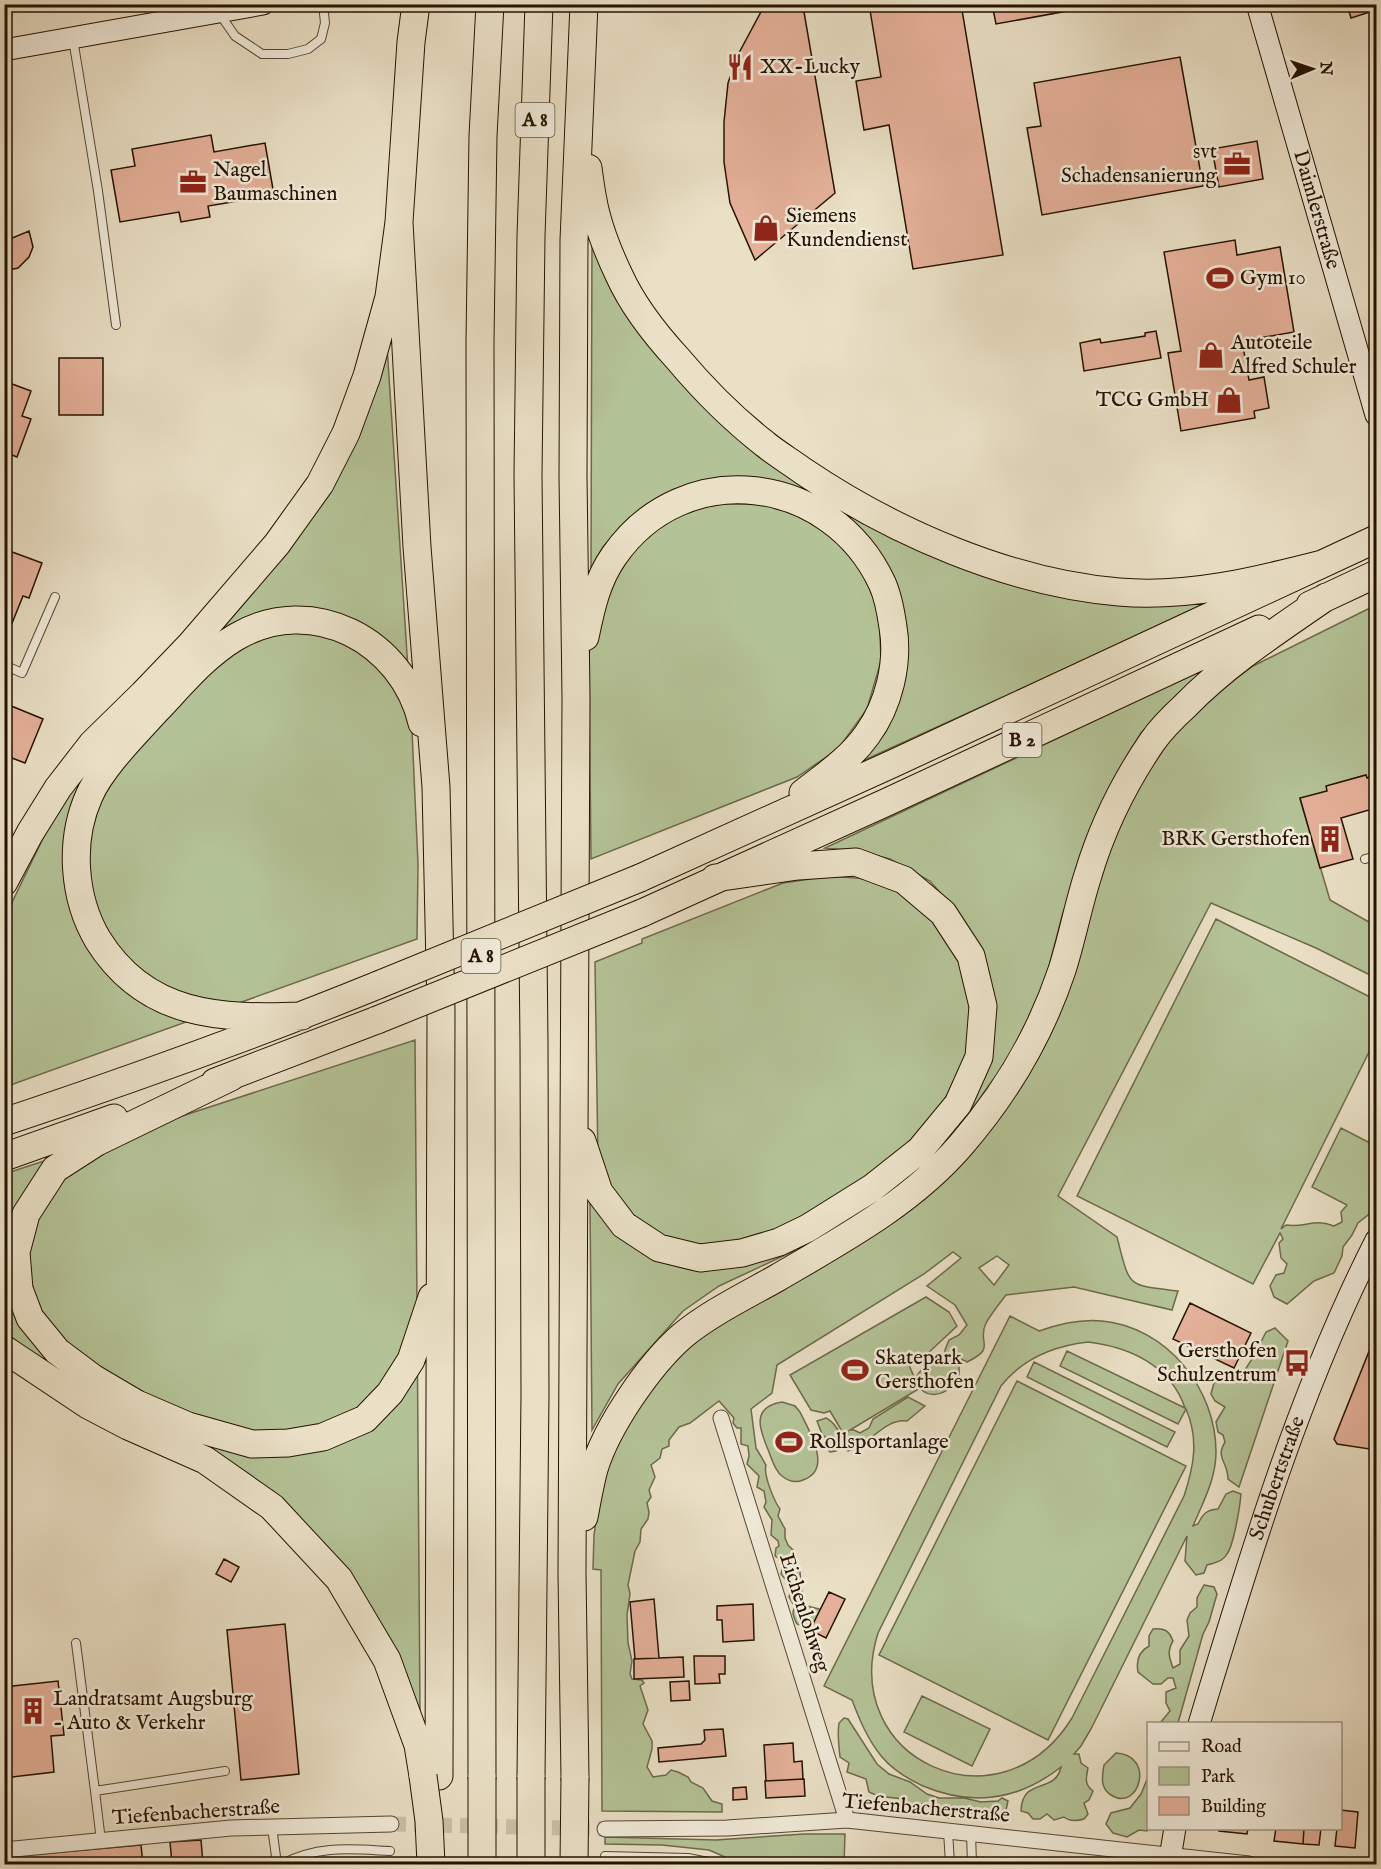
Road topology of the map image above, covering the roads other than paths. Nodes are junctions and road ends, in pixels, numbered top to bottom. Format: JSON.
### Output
{"nodes":[{"id":1,"x":263,"y":4,"type":"edge"},
{"id":2,"x":323,"y":4,"type":"edge"},
{"id":3,"x":416,"y":4,"type":"edge"},
{"id":4,"x":490,"y":4,"type":"edge"},
{"id":5,"x":539,"y":4,"type":"edge"},
{"id":6,"x":584,"y":4,"type":"edge"},
{"id":7,"x":1257,"y":4,"type":"edge"},
{"id":8,"x":218,"y":12,"type":"junction"},
{"id":9,"x":73,"y":38,"type":"junction"},
{"id":10,"x":4,"y":50,"type":"edge"},
{"id":11,"x":578,"y":112,"type":"junction"},
{"id":12,"x":399,"y":222,"type":"junction"},
{"id":13,"x":116,"y":325,"type":"dead end"},
{"id":14,"x":1377,"y":415,"type":"edge"},
{"id":15,"x":1377,"y":538,"type":"edge"},
{"id":16,"x":1322,"y":564,"type":"junction"},
{"id":17,"x":1377,"y":574,"type":"edge"},
{"id":18,"x":55,"y":597,"type":"dead end"},
{"id":19,"x":1326,"y":597,"type":"junction"},
{"id":20,"x":4,"y":665,"type":"edge"},
{"id":21,"x":576,"y":697,"type":"junction"},
{"id":22,"x":436,"y":787,"type":"junction"},
{"id":23,"x":771,"y":819,"type":"junction"},
{"id":24,"x":1377,"y":856,"type":"edge"},
{"id":25,"x":1365,"y":859,"type":"dead end"},
{"id":26,"x":716,"y":878,"type":"junction"},
{"id":27,"x":4,"y":882,"type":"edge"},
{"id":28,"x":302,"y":1016,"type":"junction"},
{"id":29,"x":231,"y":1077,"type":"junction"},
{"id":30,"x":574,"y":1095,"type":"junction"},
{"id":31,"x":4,"y":1122,"type":"edge"},
{"id":32,"x":4,"y":1157,"type":"edge"},
{"id":33,"x":1377,"y":1240,"type":"edge"},
{"id":34,"x":441,"y":1264,"type":"junction"},
{"id":35,"x":4,"y":1349,"type":"edge"},
{"id":36,"x":721,"y":1418,"type":"dead end"},
{"id":37,"x":572,"y":1574,"type":"junction"},
{"id":38,"x":76,"y":1643,"type":"dead end"},
{"id":39,"x":1200,"y":1722,"type":"edge"},
{"id":40,"x":225,"y":1771,"type":"dead end"},
{"id":41,"x":431,"y":1776,"type":"junction"},
{"id":42,"x":95,"y":1791,"type":"junction"},
{"id":43,"x":847,"y":1820,"type":"junction"},
{"id":44,"x":392,"y":1824,"type":"tunnel mouth"},
{"id":45,"x":272,"y":1827,"type":"junction"},
{"id":46,"x":605,"y":1829,"type":"tunnel mouth"},
{"id":47,"x":1175,"y":1830,"type":"edge"},
{"id":48,"x":948,"y":1831,"type":"junction"},
{"id":49,"x":970,"y":1833,"type":"junction"},
{"id":50,"x":101,"y":1841,"type":"junction"},
{"id":51,"x":4,"y":1850,"type":"edge"},
{"id":52,"x":390,"y":1851,"type":"dead end"},
{"id":53,"x":605,"y":1856,"type":"dead end"},
{"id":54,"x":1169,"y":1860,"type":"edge"},
{"id":55,"x":277,"y":1864,"type":"edge"},
{"id":56,"x":282,"y":1864,"type":"edge"},
{"id":57,"x":433,"y":1864,"type":"edge"},
{"id":58,"x":482,"y":1864,"type":"edge"},
{"id":59,"x":531,"y":1864,"type":"edge"},
{"id":60,"x":574,"y":1864,"type":"edge"},
{"id":61,"x":718,"y":1864,"type":"edge"},
{"id":62,"x":950,"y":1864,"type":"edge"},
{"id":63,"x":972,"y":1864,"type":"edge"},
{"id":64,"x":1250,"y":1864,"type":"edge"}],
"edges":[{"from":1,"to":8,"type":"street"},
{"from":2,"to":8,"type":"lane"},
{"from":3,"to":12,"type":"highway"},
{"from":4,"to":58,"type":"highway","number":"A 8","bridge":true},
{"from":5,"to":59,"type":"highway","number":"A 8","bridge":true},
{"from":6,"to":11,"type":"highway"},
{"from":7,"to":14,"type":"street","name":"Daimlerstraße"},
{"from":8,"to":9,"type":"street"},
{"from":9,"to":10,"type":"street"},
{"from":9,"to":13,"type":"lane"},
{"from":11,"to":16,"type":"highway"},
{"from":11,"to":21,"type":"highway"},
{"from":12,"to":22,"type":"highway"},
{"from":12,"to":27,"type":"highway"},
{"from":15,"to":16,"type":"highway","number":"B 2"},
{"from":16,"to":23,"type":"highway","number":"B 2"},
{"from":17,"to":19,"type":"highway","number":"B 2"},
{"from":18,"to":20,"type":"lane"},
{"from":19,"to":26,"type":"highway","number":"B 2"},
{"from":19,"to":37,"type":"highway"},
{"from":21,"to":23,"type":"highway"},
{"from":21,"to":30,"type":"highway"},
{"from":22,"to":28,"type":"highway"},
{"from":22,"to":34,"type":"highway"},
{"from":23,"to":28,"type":"highway","number":"B 2","bridge":true},
{"from":24,"to":25,"type":"lane"},
{"from":26,"to":29,"type":"highway","number":"B 2","bridge":true},
{"from":26,"to":30,"type":"highway"},
{"from":28,"to":31,"type":"highway"},
{"from":29,"to":32,"type":"highway"},
{"from":29,"to":34,"type":"highway"},
{"from":30,"to":37,"type":"highway"},
{"from":33,"to":39,"type":"street","name":"Schubertstraße"},
{"from":34,"to":41,"type":"highway"},
{"from":35,"to":41,"type":"highway"},
{"from":36,"to":43,"type":"street","name":"Eichenlohweg"},
{"from":37,"to":60,"type":"highway","bridge":true},
{"from":38,"to":42,"type":"lane"},
{"from":40,"to":42,"type":"lane"},
{"from":41,"to":57,"type":"highway"},
{"from":42,"to":50,"type":"lane"},
{"from":43,"to":46,"type":"street","name":"Tiefenbacherstraße"},
{"from":43,"to":48,"type":"street","name":"Tiefenbacherstraße"},
{"from":44,"to":45,"type":"street","name":"Tiefenbacherstraße"},
{"from":45,"to":50,"type":"street","name":"Tiefenbacherstraße"},
{"from":45,"to":55,"type":"lane"},
{"from":47,"to":54,"type":"street"},
{"from":48,"to":49,"type":"street","name":"Tiefenbacherstraße"},
{"from":48,"to":62,"type":"lane"},
{"from":49,"to":54,"type":"street","name":"Tiefenbacherstraße"},
{"from":49,"to":63,"type":"lane"},
{"from":50,"to":51,"type":"street","name":"Tiefenbacherstraße"},
{"from":52,"to":56,"type":"lane"},
{"from":53,"to":61,"type":"lane"},
{"from":54,"to":64,"type":"street","name":"Tiefenbacherstraße"}]}
